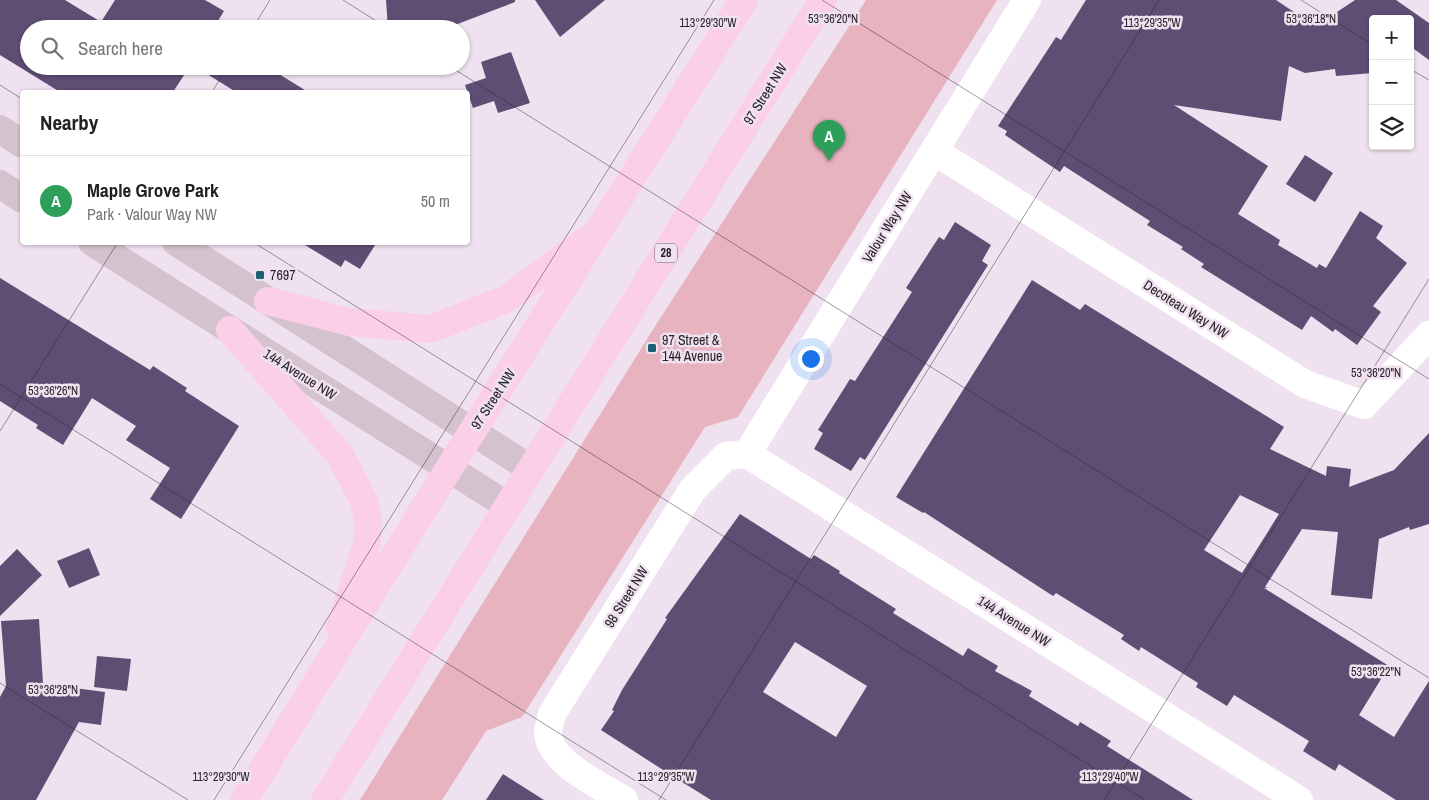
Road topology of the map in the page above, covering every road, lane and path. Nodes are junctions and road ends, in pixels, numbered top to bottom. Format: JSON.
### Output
{"nodes":[{"id":1,"x":744,"y":0,"type":"edge"},
{"id":2,"x":824,"y":0,"type":"edge"},
{"id":3,"x":1027,"y":0,"type":"edge"},
{"id":4,"x":0,"y":129,"type":"edge"},
{"id":5,"x":20,"y":143,"type":"edge"},
{"id":6,"x":934,"y":151,"type":"junction"},
{"id":7,"x":0,"y":184,"type":"edge"},
{"id":8,"x":20,"y":197,"type":"edge"},
{"id":9,"x":598,"y":231,"type":"junction"},
{"id":10,"x":97,"y":245,"type":"edge"},
{"id":11,"x":181,"y":245,"type":"edge"},
{"id":12,"x":268,"y":302,"type":"junction"},
{"id":13,"x":230,"y":330,"type":"junction"},
{"id":14,"x":1429,"y":335,"type":"edge"},
{"id":15,"x":472,"y":433,"type":"junction"},
{"id":16,"x":736,"y":455,"type":"junction"},
{"id":17,"x":449,"y":469,"type":"junction"},
{"id":18,"x":530,"y":469,"type":"junction"},
{"id":19,"x":508,"y":506,"type":"junction"},
{"id":20,"x":327,"y":668,"type":"junction"},
{"id":21,"x":244,"y":800,"type":"edge"},
{"id":22,"x":325,"y":800,"type":"edge"},
{"id":23,"x":624,"y":800,"type":"edge"},
{"id":24,"x":1299,"y":800,"type":"edge"}],
"edges":[{"from":1,"to":9,"type":"main road","name":"97 Street NW"},
{"from":2,"to":18,"type":"main road","name":"97 Street NW","number":"28"},
{"from":3,"to":6,"type":"street","name":"Valour Way NW"},
{"from":4,"to":5,"type":"street"},
{"from":6,"to":14,"type":"street","name":"Decoteau Way NW"},
{"from":6,"to":16,"type":"street","name":"Valour Way NW"},
{"from":7,"to":8,"type":"street"},
{"from":9,"to":12,"type":"main road"},
{"from":9,"to":15,"type":"main road","name":"97 Street NW"},
{"from":10,"to":13,"type":"street","name":"144 Avenue NW"},
{"from":11,"to":12,"type":"street"},
{"from":12,"to":15,"type":"street"},
{"from":13,"to":17,"type":"street","name":"144 Avenue NW"},
{"from":13,"to":20,"type":"main road"},
{"from":15,"to":17,"type":"main road","name":"97 Street NW"},
{"from":15,"to":18,"type":"street"},
{"from":16,"to":23,"type":"street","name":"98 Street NW"},
{"from":16,"to":24,"type":"street","name":"144 Avenue NW"},
{"from":17,"to":19,"type":"street","name":"144 Avenue NW"},
{"from":17,"to":20,"type":"main road","name":"97 Street NW"},
{"from":18,"to":19,"type":"main road","name":"97 Street NW","number":"28"},
{"from":19,"to":22,"type":"main road","name":"97 Street NW"},
{"from":20,"to":21,"type":"main road","name":"97 Street NW"}]}
